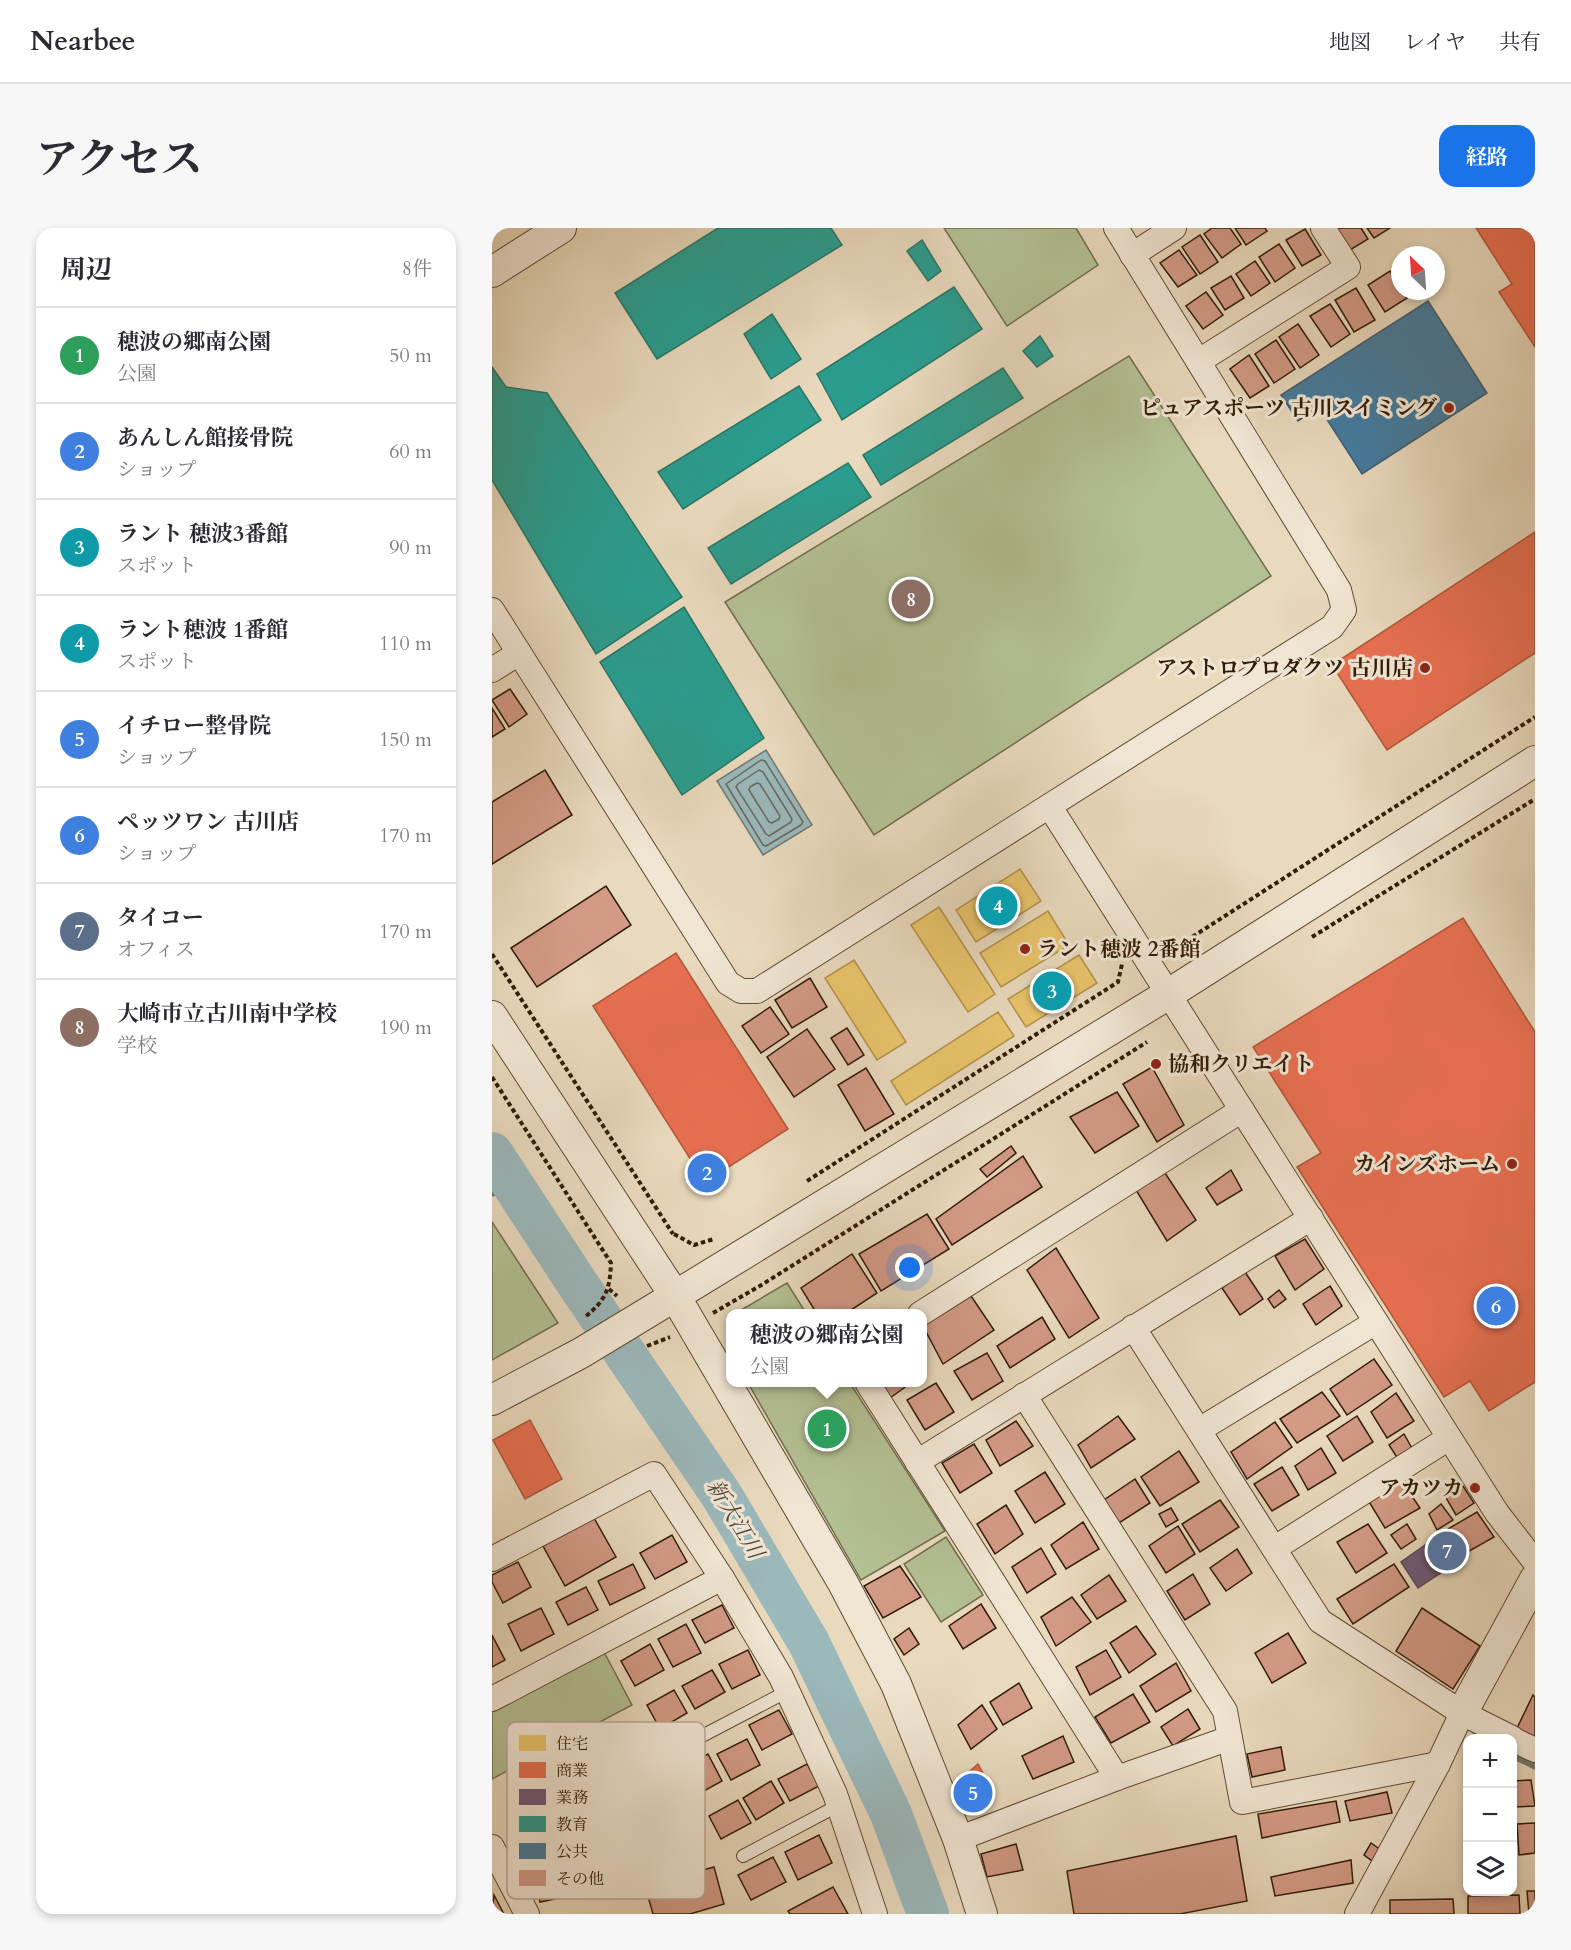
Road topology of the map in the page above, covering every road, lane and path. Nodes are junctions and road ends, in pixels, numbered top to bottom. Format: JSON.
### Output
{"nodes":[{"id":1,"x":561,"y":228,"type":"edge"},
{"id":2,"x":1116,"y":228,"type":"edge"},
{"id":3,"x":1174,"y":228,"type":"edge"},
{"id":4,"x":1323,"y":228,"type":"edge"},
{"id":5,"x":1132,"y":255,"type":"junction"},
{"id":6,"x":492,"y":272,"type":"edge"},
{"id":7,"x":1199,"y":361,"type":"junction"},
{"id":8,"x":492,"y":610,"type":"edge"},
{"id":9,"x":519,"y":653,"type":"junction"},
{"id":10,"x":492,"y":670,"type":"edge"},
{"id":11,"x":1535,"y":761,"type":"edge"},
{"id":12,"x":1535,"y":799,"type":"edge"},
{"id":13,"x":1050,"y":807,"type":"junction"},
{"id":14,"x":1311,"y":938,"type":"dead end"},
{"id":15,"x":492,"y":954,"type":"edge"},
{"id":16,"x":1122,"y":960,"type":"dead end"},
{"id":17,"x":1167,"y":995,"type":"junction"},
{"id":18,"x":492,"y":1016,"type":"edge"},
{"id":19,"x":1150,"y":1040,"type":"dead end"},
{"id":20,"x":492,"y":1077,"type":"edge"},
{"id":21,"x":1242,"y":1110,"type":"junction"},
{"id":22,"x":797,"y":1187,"type":"dead end"},
{"id":23,"x":1311,"y":1218,"type":"junction"},
{"id":24,"x":674,"y":1234,"type":"junction"},
{"id":25,"x":664,"y":1239,"type":"dead end"},
{"id":26,"x":717,"y":1239,"type":"dead end"},
{"id":27,"x":609,"y":1289,"type":"junction"},
{"id":28,"x":617,"y":1296,"type":"dead end"},
{"id":29,"x":675,"y":1296,"type":"junction"},
{"id":30,"x":927,"y":1310,"type":"edge"},
{"id":31,"x":713,"y":1314,"type":"dead end"},
{"id":32,"x":1376,"y":1322,"type":"junction"},
{"id":33,"x":578,"y":1323,"type":"dead end"},
{"id":34,"x":1132,"y":1328,"type":"junction"},
{"id":35,"x":676,"y":1335,"type":"dead end"},
{"id":36,"x":647,"y":1346,"type":"dead end"},
{"id":37,"x":726,"y":1383,"type":"edge"},
{"id":38,"x":728,"y":1387,"type":"edge"},
{"id":39,"x":870,"y":1387,"type":"edge"},
{"id":40,"x":1024,"y":1395,"type":"junction"},
{"id":41,"x":492,"y":1400,"type":"edge"},
{"id":42,"x":1199,"y":1430,"type":"junction"},
{"id":43,"x":1449,"y":1438,"type":"junction"},
{"id":44,"x":917,"y":1462,"type":"junction"},
{"id":45,"x":1275,"y":1548,"type":"junction"},
{"id":46,"x":492,"y":1559,"type":"edge"},
{"id":47,"x":1535,"y":1562,"type":"edge"},
{"id":48,"x":722,"y":1578,"type":"junction"},
{"id":49,"x":1535,"y":1579,"type":"edge"},
{"id":50,"x":788,"y":1691,"type":"junction"},
{"id":51,"x":492,"y":1699,"type":"edge"},
{"id":52,"x":1462,"y":1713,"type":"junction"},
{"id":53,"x":705,"y":1734,"type":"edge"},
{"id":54,"x":1502,"y":1734,"type":"edge"},
{"id":55,"x":1230,"y":1738,"type":"junction"},
{"id":56,"x":1517,"y":1741,"type":"edge"},
{"id":57,"x":1535,"y":1750,"type":"edge"},
{"id":58,"x":1438,"y":1764,"type":"junction"},
{"id":59,"x":1117,"y":1778,"type":"junction"},
{"id":60,"x":839,"y":1805,"type":"junction"},
{"id":61,"x":958,"y":1839,"type":"junction"},
{"id":62,"x":492,"y":1847,"type":"edge"},
{"id":63,"x":743,"y":1856,"type":"dead end"},
{"id":64,"x":507,"y":1876,"type":"edge"},
{"id":65,"x":519,"y":1899,"type":"edge"},
{"id":66,"x":527,"y":1914,"type":"edge"},
{"id":67,"x":875,"y":1914,"type":"edge"},
{"id":68,"x":982,"y":1914,"type":"edge"},
{"id":69,"x":1358,"y":1914,"type":"edge"}],
"edges":[{"from":1,"to":6,"type":"street"},
{"from":2,"to":5,"type":"street"},
{"from":3,"to":5,"type":"street"},
{"from":4,"to":7,"type":"street"},
{"from":5,"to":7,"type":"street"},
{"from":7,"to":13,"type":"street"},
{"from":8,"to":9,"type":"street"},
{"from":9,"to":10,"type":"street"},
{"from":9,"to":13,"type":"street"},
{"from":11,"to":17,"type":"street"},
{"from":12,"to":14,"type":"path"},
{"from":13,"to":17,"type":"street"},
{"from":15,"to":24,"type":"path"},
{"from":16,"to":22,"type":"path"},
{"from":17,"to":21,"type":"street"},
{"from":17,"to":29,"type":"street"},
{"from":18,"to":29,"type":"street"},
{"from":19,"to":31,"type":"path"},
{"from":20,"to":27,"type":"path"},
{"from":21,"to":23,"type":"street"},
{"from":21,"to":30,"type":"street"},
{"from":23,"to":32,"type":"street"},
{"from":23,"to":34,"type":"street"},
{"from":24,"to":25,"type":"path"},
{"from":24,"to":26,"type":"path"},
{"from":27,"to":28,"type":"path"},
{"from":27,"to":33,"type":"path"},
{"from":29,"to":37,"type":"street"},
{"from":29,"to":41,"type":"street"},
{"from":32,"to":42,"type":"street"},
{"from":32,"to":43,"type":"street"},
{"from":34,"to":40,"type":"street"},
{"from":34,"to":42,"type":"street"},
{"from":35,"to":36,"type":"path"},
{"from":38,"to":61,"type":"street"},
{"from":39,"to":44,"type":"street"},
{"from":40,"to":44,"type":"street"},
{"from":40,"to":55,"type":"street"},
{"from":42,"to":45,"type":"street"},
{"from":43,"to":45,"type":"street"},
{"from":43,"to":47,"type":"street"},
{"from":44,"to":59,"type":"street"},
{"from":45,"to":52,"type":"street"},
{"from":46,"to":48,"type":"street"},
{"from":48,"to":50,"type":"street"},
{"from":48,"to":51,"type":"street"},
{"from":49,"to":52,"type":"street"},
{"from":50,"to":53,"type":"lane"},
{"from":50,"to":60,"type":"street"},
{"from":52,"to":54,"type":"street"},
{"from":52,"to":58,"type":"street"},
{"from":55,"to":58,"type":"street"},
{"from":55,"to":59,"type":"street"},
{"from":56,"to":57,"type":"street"},
{"from":58,"to":69,"type":"street"},
{"from":59,"to":61,"type":"street"},
{"from":60,"to":63,"type":"lane"},
{"from":60,"to":67,"type":"street"},
{"from":61,"to":68,"type":"street"},
{"from":62,"to":64,"type":"street"},
{"from":65,"to":66,"type":"street"}]}
